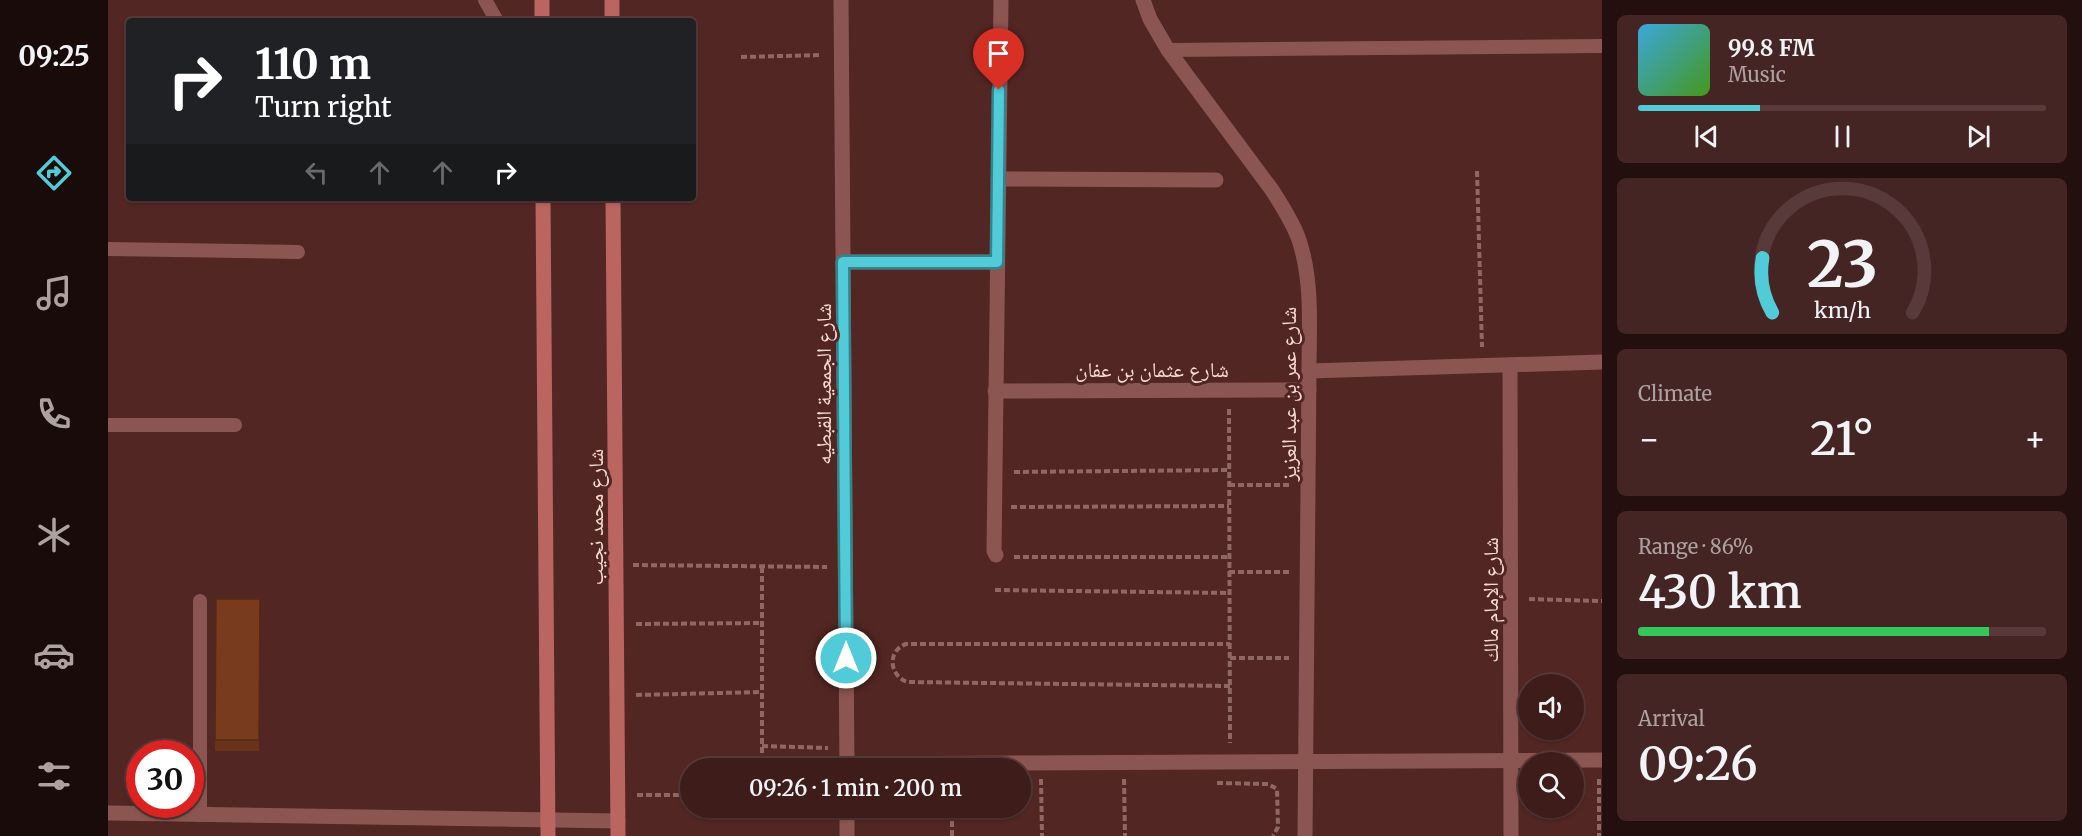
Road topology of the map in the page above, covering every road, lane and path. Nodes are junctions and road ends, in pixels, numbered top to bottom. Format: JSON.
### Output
{"nodes":[{"id":1,"x":485,"y":0,"type":"edge"},
{"id":2,"x":542,"y":0,"type":"edge"},
{"id":3,"x":612,"y":0,"type":"edge"},
{"id":4,"x":841,"y":0,"type":"edge"},
{"id":5,"x":1001,"y":0,"type":"edge"},
{"id":6,"x":1143,"y":0,"type":"edge"},
{"id":7,"x":495,"y":18,"type":"edge"},
{"id":8,"x":542,"y":18,"type":"edge"},
{"id":9,"x":612,"y":18,"type":"edge"},
{"id":10,"x":1602,"y":46,"type":"edge"},
{"id":11,"x":1168,"y":50,"type":"junction"},
{"id":12,"x":841,"y":54,"type":"junction"},
{"id":13,"x":741,"y":57,"type":"dead end"},
{"id":14,"x":1477,"y":171,"type":"dead end"},
{"id":15,"x":998,"y":179,"type":"junction"},
{"id":16,"x":1216,"y":180,"type":"dead end"},
{"id":17,"x":543,"y":201,"type":"edge"},
{"id":18,"x":613,"y":201,"type":"edge"},
{"id":19,"x":108,"y":249,"type":"edge"},
{"id":20,"x":298,"y":252,"type":"dead end"},
{"id":21,"x":843,"y":262,"type":"junction"},
{"id":22,"x":997,"y":262,"type":"junction"},
{"id":23,"x":1602,"y":362,"type":"edge"},
{"id":24,"x":1510,"y":364,"type":"junction"},
{"id":25,"x":1482,"y":366,"type":"junction"},
{"id":26,"x":1309,"y":371,"type":"junction"},
{"id":27,"x":1229,"y":390,"type":"junction"},
{"id":28,"x":1309,"y":390,"type":"junction"},
{"id":29,"x":995,"y":391,"type":"junction"},
{"id":30,"x":108,"y":425,"type":"edge"},
{"id":31,"x":235,"y":425,"type":"dead end"},
{"id":32,"x":1229,"y":470,"type":"junction"},
{"id":33,"x":995,"y":472,"type":"junction"},
{"id":34,"x":1229,"y":485,"type":"junction"},
{"id":35,"x":1308,"y":485,"type":"junction"},
{"id":36,"x":1229,"y":506,"type":"junction"},
{"id":37,"x":995,"y":507,"type":"junction"},
{"id":38,"x":996,"y":555,"type":"joint"},
{"id":39,"x":1230,"y":557,"type":"junction"},
{"id":40,"x":616,"y":565,"type":"junction"},
{"id":41,"x":762,"y":567,"type":"junction"},
{"id":42,"x":845,"y":568,"type":"junction"},
{"id":43,"x":1229,"y":572,"type":"junction"},
{"id":44,"x":1307,"y":572,"type":"junction"},
{"id":45,"x":994,"y":590,"type":"dead end"},
{"id":46,"x":1230,"y":593,"type":"junction"},
{"id":47,"x":1510,"y":599,"type":"junction"},
{"id":48,"x":200,"y":601,"type":"dead end"},
{"id":49,"x":1602,"y":601,"type":"edge"},
{"id":50,"x":761,"y":623,"type":"junction"},
{"id":51,"x":617,"y":624,"type":"junction"},
{"id":52,"x":1230,"y":644,"type":"junction"},
{"id":53,"x":1230,"y":658,"type":"junction"},
{"id":54,"x":1306,"y":658,"type":"junction"},
{"id":55,"x":1230,"y":686,"type":"junction"},
{"id":56,"x":761,"y":692,"type":"junction"},
{"id":57,"x":617,"y":695,"type":"junction"},
{"id":58,"x":200,"y":740,"type":"edge"},
{"id":59,"x":762,"y":746,"type":"junction"},
{"id":60,"x":847,"y":748,"type":"junction"},
{"id":61,"x":762,"y":758,"type":"edge"},
{"id":62,"x":847,"y":758,"type":"edge"},
{"id":63,"x":1600,"y":760,"type":"edge"},
{"id":64,"x":1511,"y":761,"type":"junction"},
{"id":65,"x":1230,"y":762,"type":"junction"},
{"id":66,"x":1306,"y":762,"type":"junction"},
{"id":67,"x":1124,"y":763,"type":"junction"},
{"id":68,"x":1031,"y":764,"type":"edge"},
{"id":69,"x":1040,"y":764,"type":"junction"},
{"id":70,"x":1124,"y":783,"type":"junction"},
{"id":71,"x":1136,"y":783,"type":"dead end"},
{"id":72,"x":1208,"y":783,"type":"dead end"},
{"id":73,"x":618,"y":794,"type":"junction"},
{"id":74,"x":680,"y":795,"type":"edge"},
{"id":75,"x":108,"y":813,"type":"edge"},
{"id":76,"x":126,"y":813,"type":"edge"},
{"id":77,"x":204,"y":815,"type":"edge"},
{"id":78,"x":847,"y":818,"type":"edge"},
{"id":79,"x":952,"y":818,"type":"edge"},
{"id":80,"x":548,"y":820,"type":"junction"},
{"id":81,"x":618,"y":829,"type":"edge"},
{"id":82,"x":548,"y":836,"type":"edge"},
{"id":83,"x":847,"y":836,"type":"edge"},
{"id":84,"x":952,"y":836,"type":"edge"},
{"id":85,"x":1042,"y":836,"type":"edge"},
{"id":86,"x":1125,"y":836,"type":"edge"},
{"id":87,"x":1273,"y":836,"type":"edge"},
{"id":88,"x":1305,"y":836,"type":"edge"},
{"id":89,"x":1511,"y":836,"type":"edge"},
{"id":90,"x":1599,"y":836,"type":"edge"}],
"edges":[{"from":1,"to":7,"type":"lane"},
{"from":2,"to":8,"type":"street"},
{"from":3,"to":9,"type":"street"},
{"from":4,"to":12,"type":"street","name":"شارع الجمعية القبطيه"},
{"from":5,"to":15,"type":"street"},
{"from":6,"to":11,"type":"street","name":"شارع عمر بن عبد العزيز"},
{"from":10,"to":11,"type":"lane"},
{"from":11,"to":26,"type":"street","name":"شارع عمر بن عبد العزيز"},
{"from":12,"to":13,"type":"path"},
{"from":12,"to":21,"type":"street","name":"شارع الجمعية القبطيه"},
{"from":14,"to":25,"type":"path"},
{"from":15,"to":16,"type":"street"},
{"from":15,"to":22,"type":"street"},
{"from":17,"to":80,"type":"street"},
{"from":18,"to":40,"type":"street","name":"شارع محمد نجيب"},
{"from":19,"to":20,"type":"lane"},
{"from":21,"to":22,"type":"street"},
{"from":21,"to":42,"type":"street","name":"شارع الجمعية القبطيه"},
{"from":22,"to":29,"type":"street"},
{"from":23,"to":24,"type":"street"},
{"from":24,"to":25,"type":"street"},
{"from":24,"to":47,"type":"street","name":"شارع الإمام مالك"},
{"from":25,"to":26,"type":"street"},
{"from":26,"to":28,"type":"street","name":"شارع عمر بن عبد العزيز"},
{"from":27,"to":28,"type":"street","name":"شارع عثمان بن عفان"},
{"from":27,"to":29,"type":"street","name":"شارع عثمان بن عفان"},
{"from":27,"to":32,"type":"path"},
{"from":28,"to":35,"type":"street","name":"شارع عمر بن عبد العزيز"},
{"from":29,"to":33,"type":"street"},
{"from":30,"to":31,"type":"lane"},
{"from":32,"to":33,"type":"path"},
{"from":32,"to":34,"type":"path"},
{"from":33,"to":37,"type":"street"},
{"from":34,"to":35,"type":"path"},
{"from":34,"to":36,"type":"path"},
{"from":35,"to":44,"type":"street","name":"شارع عمر بن عبد العزيز"},
{"from":36,"to":37,"type":"path"},
{"from":36,"to":39,"type":"path"},
{"from":37,"to":38,"type":"street"},
{"from":38,"to":39,"type":"path"},
{"from":39,"to":43,"type":"path"},
{"from":40,"to":41,"type":"path"},
{"from":40,"to":51,"type":"street","name":"شارع محمد نجيب"},
{"from":41,"to":42,"type":"path"},
{"from":41,"to":50,"type":"path"},
{"from":42,"to":60,"type":"street","name":"شارع الجمعية القبطيه"},
{"from":43,"to":44,"type":"path"},
{"from":43,"to":46,"type":"path"},
{"from":44,"to":54,"type":"street","name":"شارع عمر بن عبد العزيز"},
{"from":45,"to":46,"type":"path"},
{"from":46,"to":52,"type":"path"},
{"from":47,"to":49,"type":"path"},
{"from":47,"to":64,"type":"street","name":"شارع الإمام مالك"},
{"from":48,"to":58,"type":"lane"},
{"from":50,"to":51,"type":"path"},
{"from":50,"to":56,"type":"path"},
{"from":51,"to":57,"type":"street","name":"شارع محمد نجيب"},
{"from":52,"to":53,"type":"path"},
{"from":52,"to":55,"type":"path"},
{"from":53,"to":54,"type":"path"},
{"from":53,"to":55,"type":"path"},
{"from":54,"to":66,"type":"street","name":"شارع عمر بن عبد العزيز"},
{"from":55,"to":65,"type":"path"},
{"from":56,"to":57,"type":"path"},
{"from":56,"to":59,"type":"path"},
{"from":57,"to":73,"type":"street","name":"شارع محمد نجيب"},
{"from":59,"to":60,"type":"path"},
{"from":59,"to":61,"type":"path"},
{"from":60,"to":62,"type":"street","name":"شارع الجمعية القبطيه"},
{"from":63,"to":64,"type":"street"},
{"from":63,"to":90,"type":"path"},
{"from":64,"to":66,"type":"street"},
{"from":64,"to":89,"type":"street","name":"شارع الإمام مالك"},
{"from":65,"to":66,"type":"street"},
{"from":65,"to":67,"type":"street"},
{"from":66,"to":88,"type":"street","name":"شارع عمر بن عبد العزيز"},
{"from":67,"to":69,"type":"street"},
{"from":67,"to":70,"type":"path"},
{"from":68,"to":69,"type":"street"},
{"from":69,"to":85,"type":"path"},
{"from":70,"to":71,"type":"path"},
{"from":70,"to":86,"type":"path"},
{"from":72,"to":87,"type":"path"},
{"from":73,"to":74,"type":"path"},
{"from":73,"to":81,"type":"street","name":"شارع محمد نجيب"},
{"from":75,"to":76,"type":"street"},
{"from":77,"to":80,"type":"street"},
{"from":78,"to":83,"type":"street"},
{"from":79,"to":84,"type":"path"},
{"from":80,"to":81,"type":"street"},
{"from":80,"to":82,"type":"street"}]}
